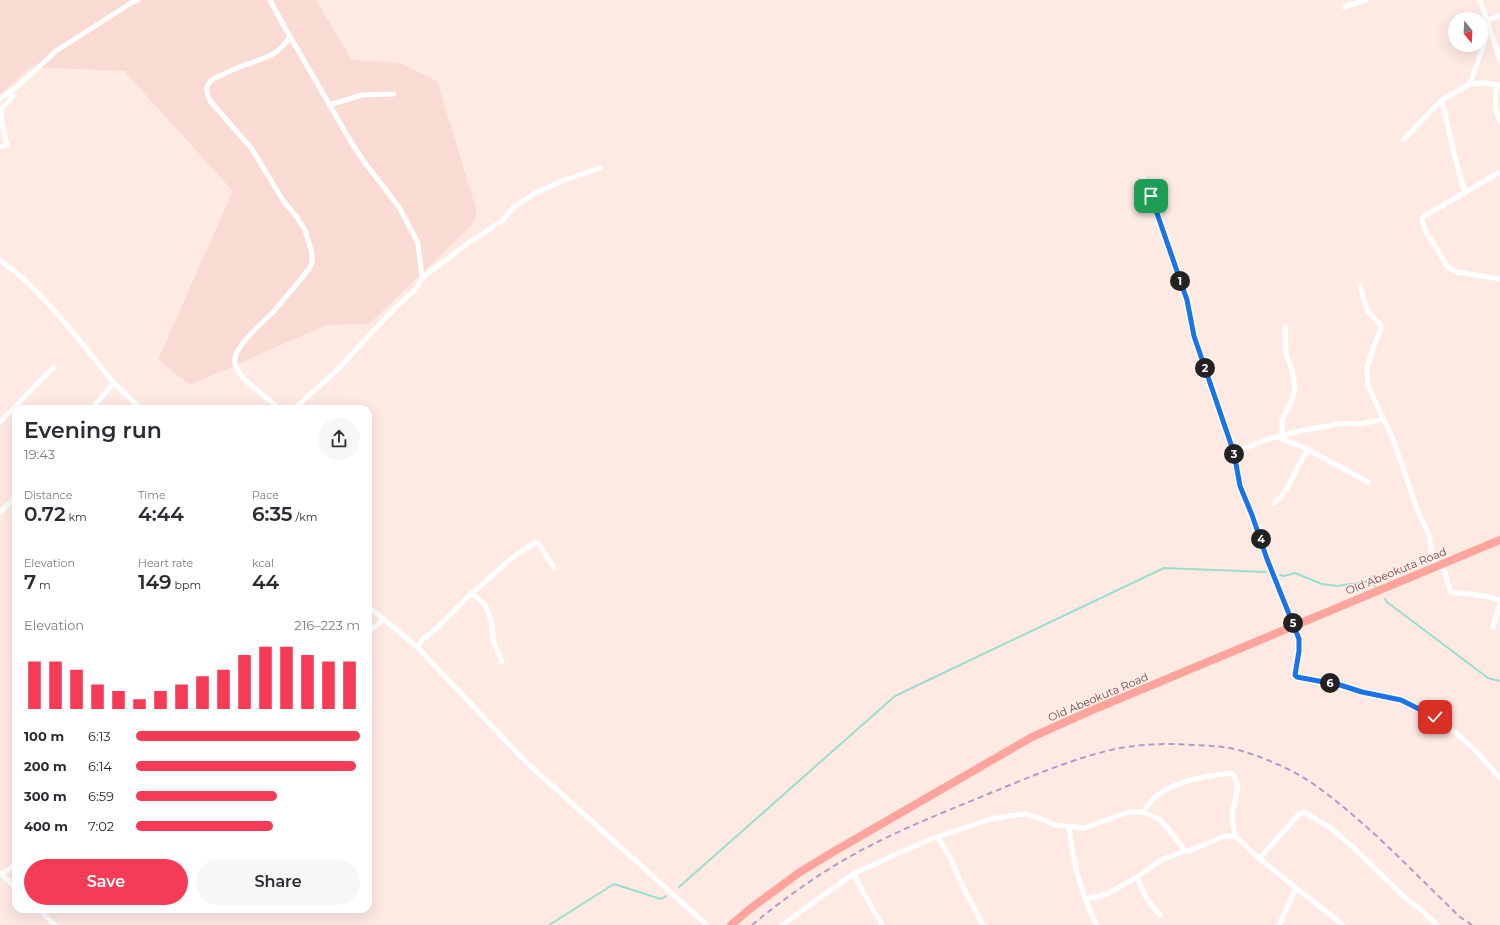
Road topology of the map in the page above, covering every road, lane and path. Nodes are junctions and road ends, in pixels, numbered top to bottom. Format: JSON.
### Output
{"nodes":[{"id":1,"x":138,"y":0,"type":"edge"},
{"id":2,"x":270,"y":0,"type":"edge"},
{"id":3,"x":1366,"y":0,"type":"edge"},
{"id":4,"x":1480,"y":0,"type":"edge"},
{"id":5,"x":1344,"y":7,"type":"dead end"},
{"id":6,"x":1484,"y":12,"type":"edge"},
{"id":7,"x":1500,"y":16,"type":"edge"},
{"id":8,"x":1488,"y":20,"type":"edge"},
{"id":9,"x":1488,"y":23,"type":"edge"},
{"id":10,"x":1490,"y":28,"type":"junction"},
{"id":11,"x":290,"y":37,"type":"junction"},
{"id":12,"x":1500,"y":60,"type":"edge"},
{"id":13,"x":1470,"y":84,"type":"junction"},
{"id":14,"x":1498,"y":85,"type":"edge"},
{"id":15,"x":10,"y":92,"type":"junction"},
{"id":16,"x":394,"y":94,"type":"dead end"},
{"id":17,"x":0,"y":99,"type":"edge"},
{"id":18,"x":1442,"y":100,"type":"junction"},
{"id":19,"x":329,"y":105,"type":"junction"},
{"id":20,"x":1500,"y":121,"type":"edge"},
{"id":21,"x":1404,"y":138,"type":"dead end"},
{"id":22,"x":0,"y":147,"type":"edge"},
{"id":23,"x":600,"y":168,"type":"dead end"},
{"id":24,"x":1500,"y":172,"type":"edge"},
{"id":25,"x":1144,"y":179,"type":"dead end"},
{"id":26,"x":1465,"y":192,"type":"junction"},
{"id":27,"x":0,"y":260,"type":"edge"},
{"id":28,"x":422,"y":278,"type":"junction"},
{"id":29,"x":1500,"y":280,"type":"edge"},
{"id":30,"x":1360,"y":286,"type":"dead end"},
{"id":31,"x":1285,"y":327,"type":"dead end"},
{"id":32,"x":54,"y":367,"type":"dead end"},
{"id":33,"x":114,"y":383,"type":"junction"},
{"id":34,"x":17,"y":405,"type":"edge"},
{"id":35,"x":95,"y":405,"type":"edge"},
{"id":36,"x":137,"y":405,"type":"edge"},
{"id":37,"x":274,"y":405,"type":"edge"},
{"id":38,"x":298,"y":405,"type":"edge"},
{"id":39,"x":12,"y":410,"type":"edge"},
{"id":40,"x":1384,"y":419,"type":"junction"},
{"id":41,"x":0,"y":422,"type":"edge"},
{"id":42,"x":1280,"y":436,"type":"junction"},
{"id":43,"x":1308,"y":450,"type":"junction"},
{"id":44,"x":1234,"y":453,"type":"junction"},
{"id":45,"x":1368,"y":482,"type":"dead end"},
{"id":46,"x":12,"y":500,"type":"edge"},
{"id":47,"x":1274,"y":503,"type":"dead end"},
{"id":48,"x":0,"y":513,"type":"edge"},
{"id":49,"x":1500,"y":540,"type":"edge"},
{"id":50,"x":1442,"y":564,"type":"junction"},
{"id":51,"x":1434,"y":567,"type":"junction"},
{"id":52,"x":554,"y":568,"type":"dead end"},
{"id":53,"x":469,"y":596,"type":"junction"},
{"id":54,"x":1500,"y":600,"type":"edge"},
{"id":55,"x":1500,"y":604,"type":"edge"},
{"id":56,"x":372,"y":610,"type":"edge"},
{"id":57,"x":384,"y":620,"type":"junction"},
{"id":58,"x":1294,"y":625,"type":"junction"},
{"id":59,"x":1493,"y":627,"type":"dead end"},
{"id":60,"x":372,"y":629,"type":"edge"},
{"id":61,"x":417,"y":648,"type":"junction"},
{"id":62,"x":502,"y":662,"type":"dead end"},
{"id":63,"x":1500,"y":778,"type":"edge"},
{"id":64,"x":1143,"y":812,"type":"junction"},
{"id":65,"x":1068,"y":827,"type":"junction"},
{"id":66,"x":937,"y":837,"type":"junction"},
{"id":67,"x":1236,"y":838,"type":"junction"},
{"id":68,"x":1185,"y":851,"type":"junction"},
{"id":69,"x":1259,"y":858,"type":"junction"},
{"id":70,"x":12,"y":867,"type":"edge"},
{"id":71,"x":1,"y":874,"type":"edge"},
{"id":72,"x":853,"y":874,"type":"junction"},
{"id":73,"x":1137,"y":877,"type":"junction"},
{"id":74,"x":12,"y":884,"type":"edge"},
{"id":75,"x":1296,"y":888,"type":"junction"},
{"id":76,"x":1086,"y":899,"type":"junction"},
{"id":77,"x":42,"y":913,"type":"edge"},
{"id":78,"x":1160,"y":915,"type":"dead end"},
{"id":79,"x":785,"y":924,"type":"edge"},
{"id":80,"x":55,"y":925,"type":"edge"},
{"id":81,"x":707,"y":925,"type":"edge"},
{"id":82,"x":731,"y":925,"type":"edge"},
{"id":83,"x":882,"y":925,"type":"edge"},
{"id":84,"x":983,"y":925,"type":"edge"},
{"id":85,"x":1097,"y":925,"type":"edge"},
{"id":86,"x":1279,"y":925,"type":"edge"},
{"id":87,"x":1343,"y":925,"type":"edge"},
{"id":88,"x":1437,"y":925,"type":"edge"}],
"edges":[{"from":1,"to":15,"type":"street"},
{"from":2,"to":11,"type":"street"},
{"from":3,"to":5,"type":"street"},
{"from":4,"to":6,"type":"street"},
{"from":7,"to":8,"type":"street"},
{"from":9,"to":10,"type":"street"},
{"from":10,"to":12,"type":"street"},
{"from":10,"to":13,"type":"street"},
{"from":11,"to":19,"type":"street"},
{"from":11,"to":37,"type":"street"},
{"from":13,"to":14,"type":"street"},
{"from":13,"to":18,"type":"street"},
{"from":14,"to":20,"type":"street"},
{"from":15,"to":17,"type":"street"},
{"from":15,"to":22,"type":"street"},
{"from":16,"to":19,"type":"street"},
{"from":18,"to":21,"type":"street"},
{"from":18,"to":26,"type":"street"},
{"from":19,"to":28,"type":"street"},
{"from":23,"to":28,"type":"street"},
{"from":24,"to":26,"type":"street"},
{"from":25,"to":44,"type":"street"},
{"from":26,"to":29,"type":"street"},
{"from":27,"to":33,"type":"street"},
{"from":28,"to":38,"type":"street"},
{"from":30,"to":40,"type":"street"},
{"from":31,"to":42,"type":"street"},
{"from":32,"to":34,"type":"street"},
{"from":33,"to":35,"type":"street"},
{"from":33,"to":36,"type":"street"},
{"from":39,"to":41,"type":"street"},
{"from":40,"to":42,"type":"street"},
{"from":40,"to":51,"type":"street"},
{"from":42,"to":43,"type":"street"},
{"from":42,"to":44,"type":"street"},
{"from":43,"to":45,"type":"street"},
{"from":43,"to":47,"type":"street"},
{"from":44,"to":58,"type":"street"},
{"from":46,"to":48,"type":"street"},
{"from":49,"to":50,"type":"highway","name":"Old Abeokuta Road"},
{"from":50,"to":51,"type":"highway","name":"Old Abeokuta Road"},
{"from":50,"to":54,"type":"street"},
{"from":51,"to":58,"type":"highway","name":"Old Abeokuta Road"},
{"from":52,"to":53,"type":"street"},
{"from":53,"to":61,"type":"street"},
{"from":53,"to":62,"type":"street"},
{"from":55,"to":59,"type":"street"},
{"from":56,"to":57,"type":"street"},
{"from":57,"to":60,"type":"street"},
{"from":57,"to":61,"type":"street"},
{"from":58,"to":63,"type":"street"},
{"from":58,"to":82,"type":"highway","name":"Old Abeokuta Road"},
{"from":61,"to":81,"type":"street"},
{"from":64,"to":65,"type":"street"},
{"from":64,"to":67,"type":"street"},
{"from":64,"to":68,"type":"street"},
{"from":65,"to":66,"type":"street"},
{"from":65,"to":76,"type":"street"},
{"from":66,"to":72,"type":"street"},
{"from":66,"to":84,"type":"street"},
{"from":67,"to":68,"type":"street"},
{"from":67,"to":69,"type":"street"},
{"from":68,"to":73,"type":"street"},
{"from":69,"to":75,"type":"street"},
{"from":69,"to":88,"type":"street"},
{"from":70,"to":71,"type":"street"},
{"from":71,"to":74,"type":"street"},
{"from":72,"to":79,"type":"street"},
{"from":72,"to":83,"type":"street"},
{"from":73,"to":76,"type":"street"},
{"from":73,"to":78,"type":"street"},
{"from":75,"to":86,"type":"street"},
{"from":75,"to":87,"type":"street"},
{"from":76,"to":85,"type":"street"},
{"from":77,"to":80,"type":"street"}]}
